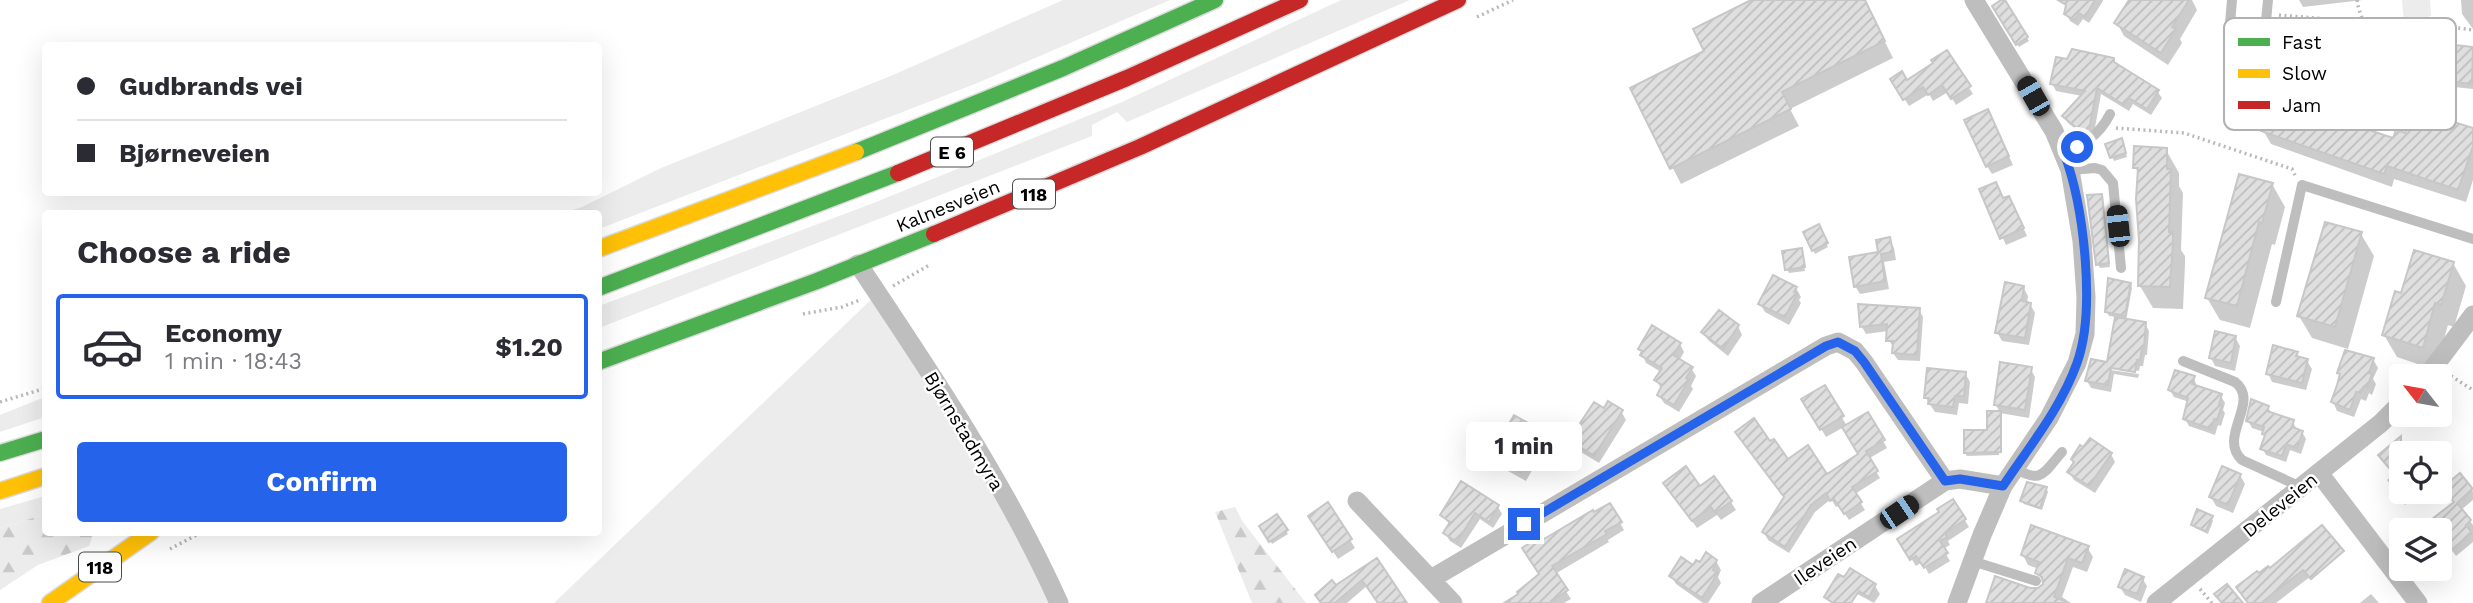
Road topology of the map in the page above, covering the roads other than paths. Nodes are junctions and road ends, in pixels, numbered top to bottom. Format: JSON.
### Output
{"nodes":[{"id":1,"x":1215,"y":0,"type":"edge"},
{"id":2,"x":1300,"y":0,"type":"edge"},
{"id":3,"x":1458,"y":0,"type":"edge"},
{"id":4,"x":1974,"y":0,"type":"edge"},
{"id":5,"x":2232,"y":0,"type":"edge"},
{"id":6,"x":2268,"y":0,"type":"edge"},
{"id":7,"x":2230,"y":18,"type":"edge"},
{"id":8,"x":2267,"y":18,"type":"edge"},
{"id":9,"x":2110,"y":114,"type":"dead end"},
{"id":10,"x":2067,"y":162,"type":"junction"},
{"id":11,"x":2472,"y":237,"type":"edge"},
{"id":12,"x":602,"y":247,"type":"edge"},
{"id":13,"x":858,"y":264,"type":"junction"},
{"id":14,"x":2121,"y":268,"type":"dead end"},
{"id":15,"x":602,"y":286,"type":"edge"},
{"id":16,"x":2276,"y":302,"type":"dead end"},
{"id":17,"x":2473,"y":315,"type":"edge"},
{"id":18,"x":602,"y":360,"type":"edge"},
{"id":19,"x":2183,"y":361,"type":"dead end"},
{"id":20,"x":2436,"y":364,"type":"edge"},
{"id":21,"x":2389,"y":415,"type":"edge"},
{"id":22,"x":42,"y":440,"type":"edge"},
{"id":23,"x":2062,"y":452,"type":"dead end"},
{"id":24,"x":0,"y":453,"type":"edge"},
{"id":25,"x":2015,"y":468,"type":"junction"},
{"id":26,"x":2319,"y":473,"type":"junction"},
{"id":27,"x":42,"y":478,"type":"edge"},
{"id":28,"x":1945,"y":481,"type":"junction"},
{"id":29,"x":2003,"y":486,"type":"junction"},
{"id":30,"x":2301,"y":487,"type":"junction"},
{"id":31,"x":0,"y":491,"type":"edge"},
{"id":32,"x":1357,"y":501,"type":"dead end"},
{"id":33,"x":145,"y":536,"type":"edge"},
{"id":34,"x":1972,"y":561,"type":"junction"},
{"id":35,"x":1431,"y":579,"type":"junction"},
{"id":36,"x":2036,"y":581,"type":"dead end"},
{"id":37,"x":1959,"y":602,"type":"edge"},
{"id":38,"x":50,"y":603,"type":"edge"},
{"id":39,"x":1059,"y":603,"type":"edge"},
{"id":40,"x":1453,"y":603,"type":"edge"},
{"id":41,"x":1761,"y":603,"type":"edge"},
{"id":42,"x":2156,"y":603,"type":"edge"},
{"id":43,"x":2418,"y":603,"type":"edge"}],
"edges":[{"from":1,"to":12,"type":"main road","number":"E 6"},
{"from":2,"to":15,"type":"main road","number":"E 6"},
{"from":3,"to":13,"type":"main road","name":"Kalnesveien","number":"118"},
{"from":4,"to":10,"type":"street"},
{"from":5,"to":7,"type":"lane"},
{"from":6,"to":8,"type":"lane"},
{"from":9,"to":10,"type":"lane"},
{"from":10,"to":14,"type":"lane"},
{"from":10,"to":25,"type":"street"},
{"from":11,"to":16,"type":"lane"},
{"from":13,"to":18,"type":"main road","name":"Kalnesveien","number":"118"},
{"from":13,"to":39,"type":"street","name":"Bjørnstadmyra"},
{"from":17,"to":20,"type":"street"},
{"from":19,"to":30,"type":"lane"},
{"from":21,"to":26,"type":"street","name":"Deleveien"},
{"from":22,"to":24,"type":"main road"},
{"from":23,"to":25,"type":"lane"},
{"from":25,"to":29,"type":"street"},
{"from":26,"to":30,"type":"street","name":"Deleveien"},
{"from":26,"to":43,"type":"street"},
{"from":27,"to":31,"type":"main road"},
{"from":28,"to":29,"type":"street"},
{"from":28,"to":35,"type":"street"},
{"from":28,"to":41,"type":"street","name":"Ileveien"},
{"from":29,"to":34,"type":"street"},
{"from":30,"to":42,"type":"street","name":"Deleveien"},
{"from":32,"to":35,"type":"street"},
{"from":33,"to":38,"type":"main road","number":"118"},
{"from":34,"to":36,"type":"lane"},
{"from":34,"to":37,"type":"street"},
{"from":35,"to":40,"type":"street"}]}
